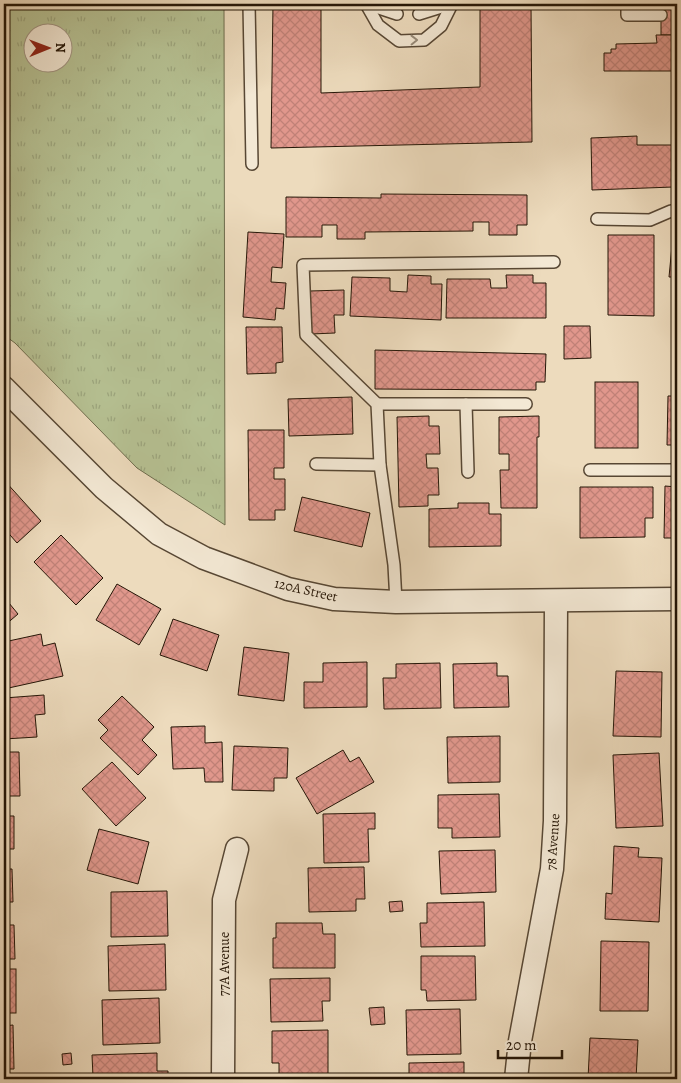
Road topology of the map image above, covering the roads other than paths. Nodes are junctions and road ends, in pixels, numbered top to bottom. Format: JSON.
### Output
{"nodes":[{"id":1,"x":249,"y":4,"type":"edge"},
{"id":2,"x":366,"y":4,"type":"edge"},
{"id":3,"x":451,"y":4,"type":"edge"},
{"id":4,"x":627,"y":4,"type":"edge"},
{"id":5,"x":397,"y":14,"type":"dead end"},
{"id":6,"x":419,"y":14,"type":"dead end"},
{"id":7,"x":661,"y":15,"type":"dead end"},
{"id":8,"x":252,"y":164,"type":"dead end"},
{"id":9,"x":677,"y":211,"type":"edge"},
{"id":10,"x":597,"y":219,"type":"dead end"},
{"id":11,"x":554,"y":262,"type":"dead end"},
{"id":12,"x":4,"y":388,"type":"edge"},
{"id":13,"x":377,"y":404,"type":"junction"},
{"id":14,"x":466,"y":404,"type":"junction"},
{"id":15,"x":526,"y":404,"type":"dead end"},
{"id":16,"x":316,"y":464,"type":"dead end"},
{"id":17,"x":380,"y":465,"type":"junction"},
{"id":18,"x":590,"y":470,"type":"dead end"},
{"id":19,"x":677,"y":470,"type":"edge"},
{"id":20,"x":468,"y":472,"type":"dead end"},
{"id":21,"x":677,"y":599,"type":"edge"},
{"id":22,"x":396,"y":602,"type":"junction"},
{"id":23,"x":556,"y":602,"type":"junction"},
{"id":24,"x":237,"y":849,"type":"dead end"},
{"id":25,"x":223,"y":1079,"type":"edge"},
{"id":26,"x":516,"y":1079,"type":"edge"}],
"edges":[{"from":1,"to":8,"type":"lane"},
{"from":2,"to":3,"type":"lane","one_way":true},
{"from":2,"to":5,"type":"lane"},
{"from":3,"to":6,"type":"lane"},
{"from":4,"to":7,"type":"lane"},
{"from":9,"to":10,"type":"lane"},
{"from":11,"to":13,"type":"lane"},
{"from":12,"to":22,"type":"street","name":"120A Street"},
{"from":13,"to":14,"type":"lane"},
{"from":13,"to":17,"type":"lane"},
{"from":14,"to":15,"type":"lane"},
{"from":14,"to":20,"type":"lane"},
{"from":16,"to":17,"type":"lane"},
{"from":17,"to":22,"type":"lane"},
{"from":18,"to":19,"type":"lane"},
{"from":21,"to":23,"type":"street","name":"120A Street"},
{"from":22,"to":23,"type":"street","name":"120A Street"},
{"from":23,"to":26,"type":"street","name":"78 Avenue"},
{"from":24,"to":25,"type":"street","name":"77A Avenue"}]}
